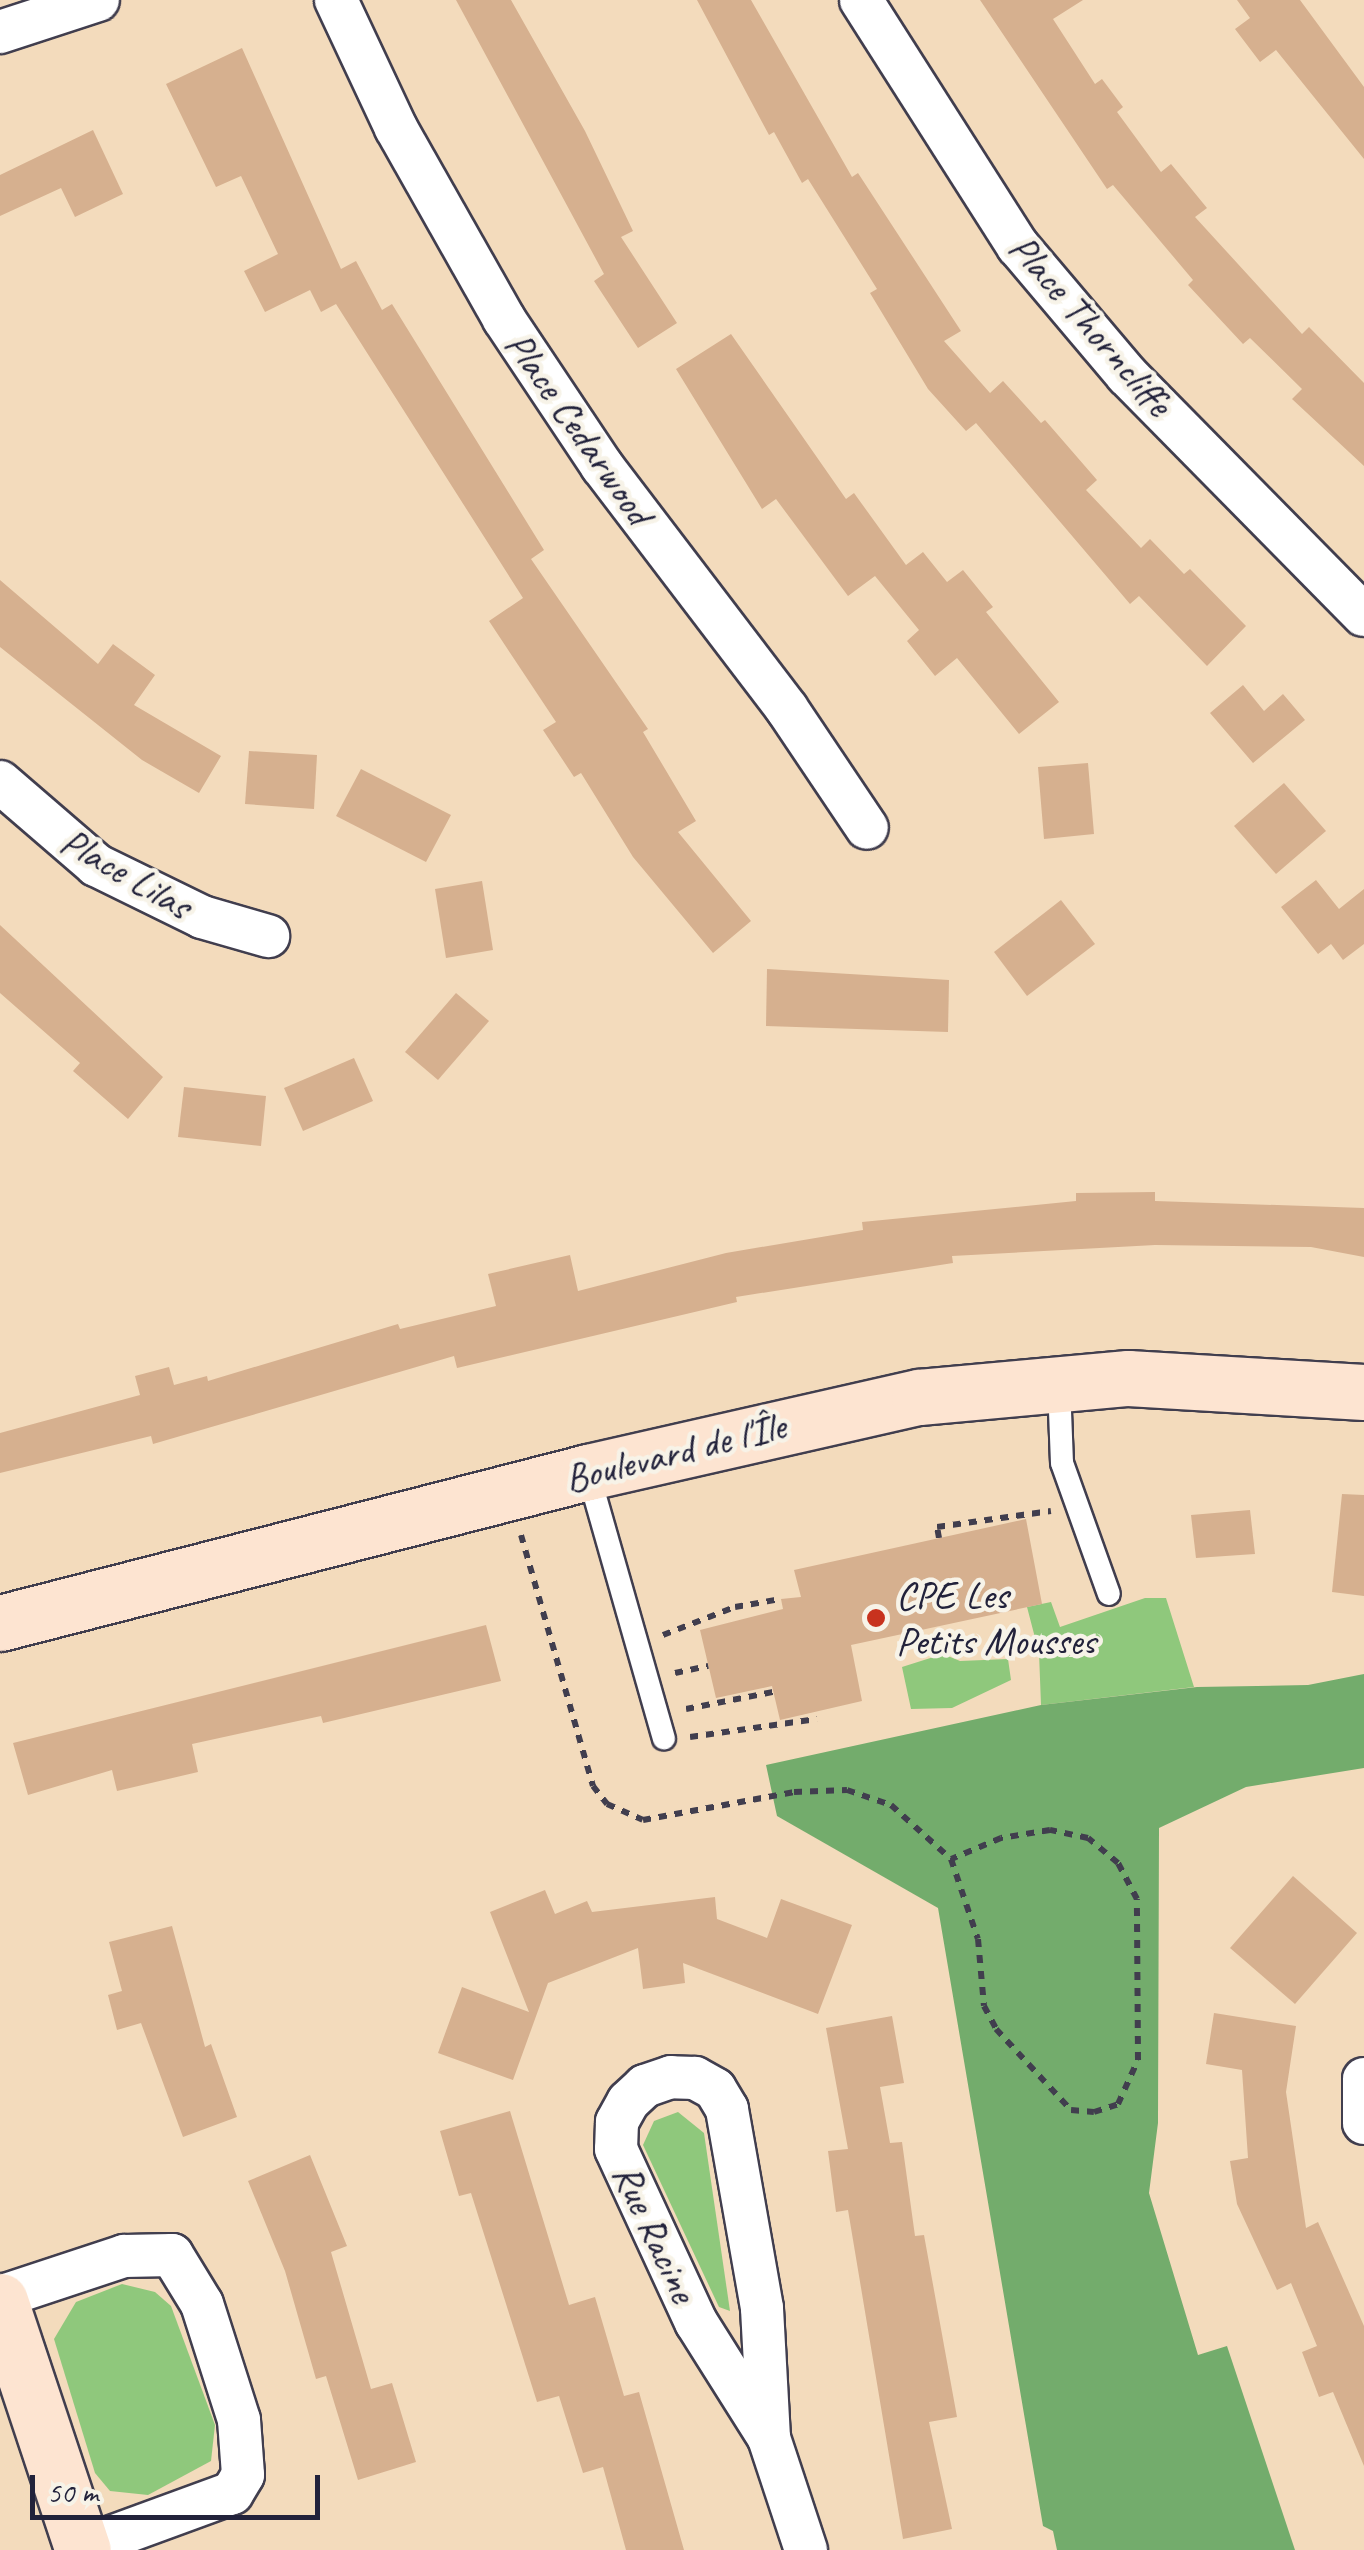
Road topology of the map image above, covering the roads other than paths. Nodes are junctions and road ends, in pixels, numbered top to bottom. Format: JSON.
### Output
{"nodes":[{"id":1,"x":98,"y":0,"type":"edge"},
{"id":2,"x":336,"y":0,"type":"edge"},
{"id":3,"x":861,"y":0,"type":"edge"},
{"id":4,"x":0,"y":32,"type":"edge"},
{"id":5,"x":1364,"y":615,"type":"edge"},
{"id":6,"x":0,"y":782,"type":"edge"},
{"id":7,"x":868,"y":828,"type":"dead end"},
{"id":8,"x":268,"y":936,"type":"dead end"},
{"id":9,"x":1058,"y":1382,"type":"junction"},
{"id":10,"x":1364,"y":1392,"type":"edge"},
{"id":11,"x":588,"y":1472,"type":"junction"},
{"id":12,"x":1109,"y":1594,"type":"dead end"},
{"id":13,"x":0,"y":1622,"type":"edge"},
{"id":14,"x":664,"y":1738,"type":"dead end"},
{"id":15,"x":1364,"y":2080,"type":"edge"},
{"id":16,"x":1364,"y":2124,"type":"edge"},
{"id":17,"x":0,"y":2299,"type":"edge"},
{"id":18,"x":769,"y":2438,"type":"junction"},
{"id":19,"x":81,"y":2549,"type":"edge"},
{"id":20,"x":806,"y":2550,"type":"edge"}],
"edges":[{"from":1,"to":4,"type":"street"},
{"from":2,"to":7,"type":"street","name":"Place Cedarwood"},
{"from":3,"to":5,"type":"street","name":"Place Thorncliffe"},
{"from":6,"to":8,"type":"street","name":"Place Lilas"},
{"from":9,"to":10,"type":"street","name":"Boulevard de l'Île"},
{"from":9,"to":11,"type":"street","name":"Boulevard de l'Île"},
{"from":9,"to":12,"type":"lane"},
{"from":11,"to":13,"type":"street","name":"Boulevard de l'Île"},
{"from":11,"to":14,"type":"lane"},
{"from":15,"to":16,"type":"street"},
{"from":17,"to":19,"type":"street"},
{"from":17,"to":19,"type":"street"},
{"from":18,"to":18,"type":"street","name":"Rue Racine"},
{"from":18,"to":20,"type":"street","name":"Rue Racine"}]}
